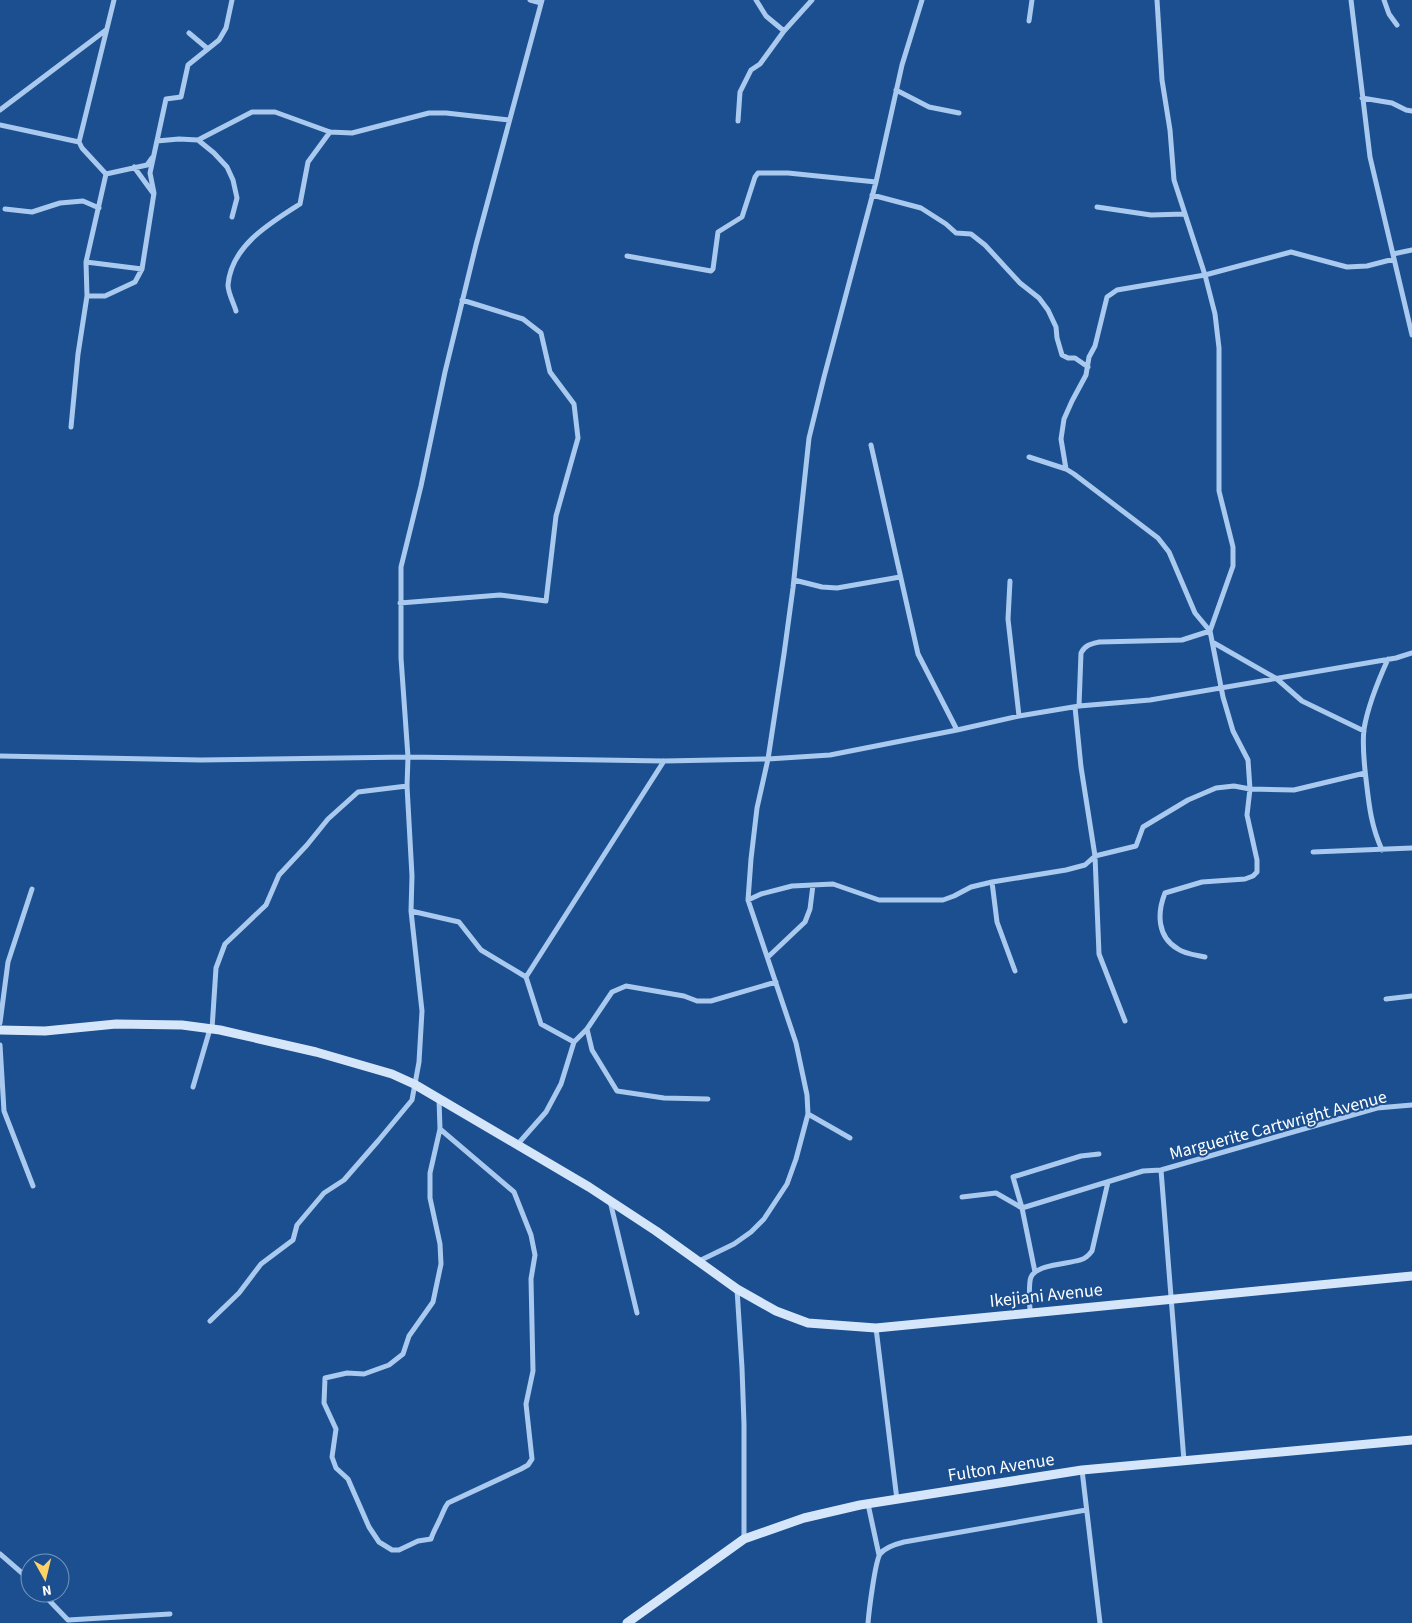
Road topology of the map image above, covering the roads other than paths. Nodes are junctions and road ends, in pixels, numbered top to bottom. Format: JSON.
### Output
{"nodes":[{"id":1,"x":114,"y":0,"type":"edge"},
{"id":2,"x":232,"y":0,"type":"edge"},
{"id":3,"x":530,"y":0,"type":"edge"},
{"id":4,"x":756,"y":0,"type":"edge"},
{"id":5,"x":812,"y":0,"type":"edge"},
{"id":6,"x":922,"y":0,"type":"edge"},
{"id":7,"x":1032,"y":0,"type":"edge"},
{"id":8,"x":1157,"y":0,"type":"edge"},
{"id":9,"x":1351,"y":0,"type":"edge"},
{"id":10,"x":1384,"y":0,"type":"edge"},
{"id":11,"x":542,"y":1,"type":"edge"},
{"id":12,"x":1029,"y":21,"type":"dead end"},
{"id":13,"x":1397,"y":25,"type":"dead end"},
{"id":14,"x":107,"y":30,"type":"junction"},
{"id":15,"x":784,"y":30,"type":"junction"},
{"id":16,"x":189,"y":33,"type":"dead end"},
{"id":17,"x":208,"y":49,"type":"junction"},
{"id":18,"x":896,"y":90,"type":"junction"},
{"id":19,"x":1362,"y":98,"type":"junction"},
{"id":20,"x":0,"y":110,"type":"edge"},
{"id":21,"x":1412,"y":110,"type":"edge"},
{"id":22,"x":959,"y":113,"type":"dead end"},
{"id":23,"x":509,"y":120,"type":"junction"},
{"id":24,"x":738,"y":121,"type":"dead end"},
{"id":25,"x":0,"y":125,"type":"edge"},
{"id":26,"x":330,"y":132,"type":"junction"},
{"id":27,"x":198,"y":140,"type":"junction"},
{"id":28,"x":79,"y":142,"type":"junction"},
{"id":29,"x":157,"y":142,"type":"junction"},
{"id":30,"x":155,"y":151,"type":"junction"},
{"id":31,"x":134,"y":167,"type":"junction"},
{"id":32,"x":106,"y":174,"type":"junction"},
{"id":33,"x":876,"y":182,"type":"junction"},
{"id":34,"x":154,"y":193,"type":"junction"},
{"id":35,"x":872,"y":195,"type":"junction"},
{"id":36,"x":1097,"y":207,"type":"dead end"},
{"id":37,"x":98,"y":208,"type":"junction"},
{"id":38,"x":5,"y":209,"type":"dead end"},
{"id":39,"x":1184,"y":214,"type":"junction"},
{"id":40,"x":232,"y":217,"type":"dead end"},
{"id":41,"x":1412,"y":250,"type":"edge"},
{"id":42,"x":627,"y":256,"type":"dead end"},
{"id":43,"x":1393,"y":256,"type":"junction"},
{"id":44,"x":86,"y":262,"type":"junction"},
{"id":45,"x":142,"y":269,"type":"junction"},
{"id":46,"x":1206,"y":274,"type":"junction"},
{"id":47,"x":87,"y":296,"type":"junction"},
{"id":48,"x":462,"y":300,"type":"junction"},
{"id":49,"x":236,"y":311,"type":"dead end"},
{"id":50,"x":1412,"y":335,"type":"edge"},
{"id":51,"x":1088,"y":367,"type":"junction"},
{"id":52,"x":71,"y":428,"type":"dead end"},
{"id":53,"x":872,"y":445,"type":"dead end"},
{"id":54,"x":1029,"y":457,"type":"dead end"},
{"id":55,"x":1066,"y":469,"type":"junction"},
{"id":56,"x":900,"y":577,"type":"junction"},
{"id":57,"x":794,"y":580,"type":"junction"},
{"id":58,"x":1010,"y":580,"type":"dead end"},
{"id":59,"x":400,"y":603,"type":"junction"},
{"id":60,"x":1210,"y":631,"type":"junction"},
{"id":61,"x":1214,"y":644,"type":"junction"},
{"id":62,"x":1412,"y":653,"type":"edge"},
{"id":63,"x":1388,"y":659,"type":"junction"},
{"id":64,"x":1278,"y":679,"type":"junction"},
{"id":65,"x":1222,"y":687,"type":"junction"},
{"id":66,"x":1077,"y":707,"type":"junction"},
{"id":67,"x":1019,"y":716,"type":"junction"},
{"id":68,"x":957,"y":730,"type":"junction"},
{"id":69,"x":1364,"y":731,"type":"junction"},
{"id":70,"x":0,"y":756,"type":"edge"},
{"id":71,"x":408,"y":757,"type":"junction"},
{"id":72,"x":768,"y":759,"type":"junction"},
{"id":73,"x":664,"y":761,"type":"junction"},
{"id":74,"x":1365,"y":773,"type":"junction"},
{"id":75,"x":407,"y":786,"type":"junction"},
{"id":76,"x":1250,"y":789,"type":"junction"},
{"id":77,"x":1412,"y":848,"type":"edge"},
{"id":78,"x":1382,"y":850,"type":"junction"},
{"id":79,"x":1313,"y":852,"type":"dead end"},
{"id":80,"x":1095,"y":856,"type":"junction"},
{"id":81,"x":992,"y":882,"type":"junction"},
{"id":82,"x":813,"y":885,"type":"junction"},
{"id":83,"x":32,"y":889,"type":"dead end"},
{"id":84,"x":748,"y":900,"type":"junction"},
{"id":85,"x":411,"y":911,"type":"junction"},
{"id":86,"x":768,"y":957,"type":"junction"},
{"id":87,"x":1205,"y":957,"type":"dead end"},
{"id":88,"x":1014,"y":971,"type":"dead end"},
{"id":89,"x":526,"y":976,"type":"junction"},
{"id":90,"x":776,"y":982,"type":"junction"},
{"id":91,"x":1412,"y":996,"type":"edge"},
{"id":92,"x":1386,"y":998,"type":"dead end"},
{"id":93,"x":1125,"y":1022,"type":"dead end"},
{"id":94,"x":0,"y":1023,"type":"edge"},
{"id":95,"x":212,"y":1029,"type":"junction"},
{"id":96,"x":587,"y":1029,"type":"junction"},
{"id":97,"x":0,"y":1030,"type":"edge"},
{"id":98,"x":574,"y":1042,"type":"junction"},
{"id":99,"x":0,"y":1045,"type":"edge"},
{"id":100,"x":414,"y":1084,"type":"junction"},
{"id":101,"x":193,"y":1087,"type":"dead end"},
{"id":102,"x":439,"y":1098,"type":"junction"},
{"id":103,"x":708,"y":1099,"type":"dead end"},
{"id":104,"x":1412,"y":1105,"type":"edge"},
{"id":105,"x":808,"y":1114,"type":"junction"},
{"id":106,"x":440,"y":1129,"type":"junction"},
{"id":107,"x":850,"y":1138,"type":"dead end"},
{"id":108,"x":517,"y":1145,"type":"junction"},
{"id":109,"x":1099,"y":1154,"type":"dead end"},
{"id":110,"x":1161,"y":1170,"type":"junction"},
{"id":111,"x":1108,"y":1182,"type":"junction"},
{"id":112,"x":33,"y":1186,"type":"dead end"},
{"id":113,"x":962,"y":1198,"type":"dead end"},
{"id":114,"x":610,"y":1200,"type":"junction"},
{"id":115,"x":1022,"y":1208,"type":"junction"},
{"id":116,"x":699,"y":1261,"type":"junction"},
{"id":117,"x":1035,"y":1272,"type":"junction"},
{"id":118,"x":1412,"y":1276,"type":"edge"},
{"id":119,"x":737,"y":1290,"type":"junction"},
{"id":120,"x":1171,"y":1300,"type":"junction"},
{"id":121,"x":637,"y":1313,"type":"dead end"},
{"id":122,"x":1030,"y":1313,"type":"junction"},
{"id":123,"x":210,"y":1321,"type":"dead end"},
{"id":124,"x":876,"y":1328,"type":"junction"},
{"id":125,"x":1412,"y":1440,"type":"edge"},
{"id":126,"x":1184,"y":1461,"type":"junction"},
{"id":127,"x":1082,"y":1470,"type":"junction"},
{"id":128,"x":897,"y":1500,"type":"junction"},
{"id":129,"x":868,"y":1504,"type":"junction"},
{"id":130,"x":1086,"y":1510,"type":"junction"},
{"id":131,"x":744,"y":1539,"type":"junction"},
{"id":132,"x":0,"y":1554,"type":"edge"},
{"id":133,"x":879,"y":1555,"type":"junction"},
{"id":134,"x":20,"y":1571,"type":"edge"},
{"id":135,"x":52,"y":1603,"type":"edge"},
{"id":136,"x":170,"y":1614,"type":"dead end"},
{"id":137,"x":627,"y":1623,"type":"edge"},
{"id":138,"x":868,"y":1623,"type":"edge"},
{"id":139,"x":1100,"y":1623,"type":"edge"}],
"edges":[{"from":1,"to":14,"type":"street"},
{"from":2,"to":17,"type":"street"},
{"from":3,"to":11,"type":"street"},
{"from":4,"to":15,"type":"street"},
{"from":5,"to":15,"type":"street"},
{"from":6,"to":18,"type":"street"},
{"from":7,"to":12,"type":"street"},
{"from":8,"to":39,"type":"street"},
{"from":9,"to":19,"type":"street"},
{"from":10,"to":13,"type":"street"},
{"from":11,"to":23,"type":"street"},
{"from":14,"to":20,"type":"street"},
{"from":14,"to":28,"type":"street"},
{"from":15,"to":24,"type":"street"},
{"from":16,"to":17,"type":"street"},
{"from":17,"to":29,"type":"street"},
{"from":18,"to":22,"type":"street"},
{"from":18,"to":33,"type":"street"},
{"from":19,"to":21,"type":"street"},
{"from":19,"to":43,"type":"street"},
{"from":23,"to":26,"type":"street"},
{"from":23,"to":48,"type":"street"},
{"from":25,"to":28,"type":"street"},
{"from":26,"to":27,"type":"street"},
{"from":26,"to":49,"type":"street"},
{"from":27,"to":29,"type":"street"},
{"from":27,"to":40,"type":"street"},
{"from":28,"to":32,"type":"street"},
{"from":29,"to":30,"type":"street"},
{"from":30,"to":31,"type":"street"},
{"from":30,"to":34,"type":"street"},
{"from":31,"to":32,"type":"street"},
{"from":31,"to":34,"type":"street"},
{"from":32,"to":37,"type":"street"},
{"from":33,"to":35,"type":"street"},
{"from":33,"to":42,"type":"street"},
{"from":34,"to":45,"type":"street"},
{"from":35,"to":51,"type":"street"},
{"from":35,"to":57,"type":"street"},
{"from":36,"to":39,"type":"street"},
{"from":37,"to":38,"type":"street"},
{"from":37,"to":44,"type":"street"},
{"from":39,"to":46,"type":"street"},
{"from":41,"to":43,"type":"street"},
{"from":43,"to":46,"type":"street"},
{"from":43,"to":50,"type":"street"},
{"from":44,"to":45,"type":"street"},
{"from":44,"to":47,"type":"street"},
{"from":45,"to":47,"type":"street"},
{"from":46,"to":51,"type":"street"},
{"from":46,"to":60,"type":"street"},
{"from":47,"to":52,"type":"street"},
{"from":48,"to":59,"type":"street"},
{"from":48,"to":59,"type":"street"},
{"from":51,"to":55,"type":"street"},
{"from":53,"to":56,"type":"street"},
{"from":54,"to":55,"type":"street"},
{"from":55,"to":60,"type":"street"},
{"from":56,"to":57,"type":"street"},
{"from":56,"to":68,"type":"street"},
{"from":57,"to":72,"type":"street"},
{"from":58,"to":67,"type":"street"},
{"from":59,"to":71,"type":"street"},
{"from":60,"to":61,"type":"street"},
{"from":60,"to":66,"type":"street"},
{"from":61,"to":64,"type":"street"},
{"from":61,"to":65,"type":"street"},
{"from":62,"to":63,"type":"street"},
{"from":63,"to":64,"type":"street"},
{"from":63,"to":69,"type":"street"},
{"from":64,"to":65,"type":"street"},
{"from":64,"to":69,"type":"street"},
{"from":65,"to":66,"type":"street"},
{"from":65,"to":76,"type":"street"},
{"from":66,"to":67,"type":"street"},
{"from":66,"to":80,"type":"street"},
{"from":67,"to":68,"type":"street"},
{"from":68,"to":72,"type":"street"},
{"from":69,"to":74,"type":"street"},
{"from":70,"to":71,"type":"street"},
{"from":71,"to":73,"type":"street"},
{"from":71,"to":75,"type":"street"},
{"from":72,"to":73,"type":"street"},
{"from":72,"to":84,"type":"street"},
{"from":73,"to":89,"type":"street"},
{"from":74,"to":76,"type":"street"},
{"from":74,"to":78,"type":"street"},
{"from":75,"to":85,"type":"street"},
{"from":75,"to":95,"type":"street"},
{"from":76,"to":80,"type":"street"},
{"from":76,"to":87,"type":"street"},
{"from":77,"to":78,"type":"street"},
{"from":78,"to":79,"type":"street"},
{"from":80,"to":81,"type":"street"},
{"from":80,"to":93,"type":"street"},
{"from":81,"to":82,"type":"street"},
{"from":81,"to":88,"type":"street"},
{"from":82,"to":84,"type":"street"},
{"from":82,"to":86,"type":"street"},
{"from":83,"to":94,"type":"street"},
{"from":84,"to":86,"type":"street"},
{"from":85,"to":89,"type":"street"},
{"from":85,"to":100,"type":"street"},
{"from":86,"to":90,"type":"street"},
{"from":89,"to":98,"type":"street"},
{"from":90,"to":96,"type":"street"},
{"from":90,"to":105,"type":"street"},
{"from":91,"to":92,"type":"street"},
{"from":95,"to":97,"type":"street","name":"Ikejiani Avenue"},
{"from":95,"to":100,"type":"street","name":"Ikejiani Avenue"},
{"from":95,"to":101,"type":"street"},
{"from":96,"to":98,"type":"street"},
{"from":96,"to":103,"type":"street"},
{"from":98,"to":108,"type":"street"},
{"from":99,"to":112,"type":"street"},
{"from":100,"to":102,"type":"street","name":"Ikejiani Avenue"},
{"from":100,"to":123,"type":"street"},
{"from":102,"to":106,"type":"street"},
{"from":102,"to":108,"type":"street","name":"Ikejiani Avenue"},
{"from":104,"to":110,"type":"street","name":"Marguerite Cartwright Avenue"},
{"from":105,"to":107,"type":"street"},
{"from":105,"to":116,"type":"street"},
{"from":106,"to":106,"type":"street"},
{"from":108,"to":114,"type":"street","name":"Ikejiani Avenue"},
{"from":109,"to":115,"type":"street"},
{"from":110,"to":111,"type":"street"},
{"from":110,"to":120,"type":"street","name":"Marguerite Cartwright Avenue"},
{"from":111,"to":115,"type":"street"},
{"from":111,"to":117,"type":"street"},
{"from":113,"to":115,"type":"street"},
{"from":114,"to":116,"type":"street","name":"Ikejiani Avenue"},
{"from":114,"to":121,"type":"street"},
{"from":115,"to":117,"type":"street"},
{"from":116,"to":119,"type":"street","name":"Ikejiani Avenue"},
{"from":117,"to":122,"type":"street"},
{"from":118,"to":120,"type":"street","name":"Ikejiani Avenue"},
{"from":119,"to":124,"type":"street","name":"Ikejiani Avenue"},
{"from":119,"to":131,"type":"street"},
{"from":120,"to":122,"type":"street","name":"Ikejiani Avenue"},
{"from":120,"to":126,"type":"street","name":"Marguerite Cartwright Avenue"},
{"from":122,"to":124,"type":"street","name":"Ikejiani Avenue"},
{"from":124,"to":128,"type":"street"},
{"from":125,"to":126,"type":"street","name":"Fulton Avenue"},
{"from":126,"to":127,"type":"street","name":"Fulton Avenue"},
{"from":127,"to":128,"type":"street","name":"Fulton Avenue"},
{"from":127,"to":130,"type":"street"},
{"from":128,"to":129,"type":"street","name":"Fulton Avenue"},
{"from":129,"to":131,"type":"street","name":"Fulton Avenue"},
{"from":129,"to":133,"type":"street"},
{"from":130,"to":133,"type":"street"},
{"from":130,"to":139,"type":"street"},
{"from":131,"to":137,"type":"street","name":"Fulton Avenue"},
{"from":132,"to":134,"type":"street"},
{"from":133,"to":138,"type":"street"},
{"from":135,"to":136,"type":"street"}]}
